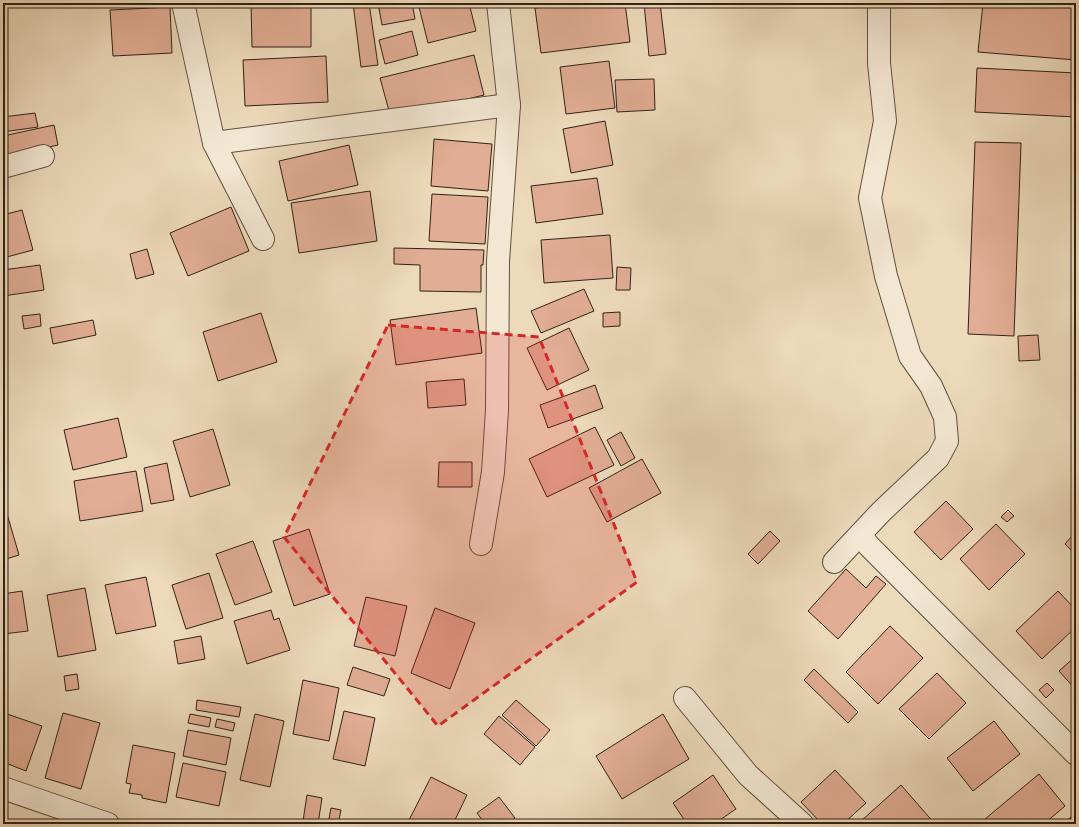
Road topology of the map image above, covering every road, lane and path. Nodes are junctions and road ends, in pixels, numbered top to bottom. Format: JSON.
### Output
{"nodes":[{"id":1,"x":183,"y":3,"type":"edge"},
{"id":2,"x":498,"y":3,"type":"edge"},
{"id":3,"x":879,"y":3,"type":"edge"},
{"id":4,"x":509,"y":105,"type":"junction"},
{"id":5,"x":214,"y":143,"type":"junction"},
{"id":6,"x":43,"y":156,"type":"dead end"},
{"id":7,"x":3,"y":167,"type":"edge"},
{"id":8,"x":263,"y":239,"type":"dead end"},
{"id":9,"x":860,"y":535,"type":"junction"},
{"id":10,"x":481,"y":544,"type":"dead end"},
{"id":11,"x":834,"y":562,"type":"dead end"},
{"id":12,"x":685,"y":698,"type":"dead end"},
{"id":13,"x":1073,"y":744,"type":"edge"},
{"id":14,"x":3,"y":788,"type":"edge"},
{"id":15,"x":108,"y":824,"type":"edge"},
{"id":16,"x":802,"y":824,"type":"edge"}],
"edges":[{"from":1,"to":5,"type":"street"},
{"from":2,"to":4,"type":"street"},
{"from":3,"to":9,"type":"street"},
{"from":4,"to":5,"type":"street"},
{"from":4,"to":10,"type":"street"},
{"from":5,"to":8,"type":"street"},
{"from":6,"to":7,"type":"street"},
{"from":9,"to":11,"type":"street"},
{"from":9,"to":13,"type":"street"},
{"from":12,"to":16,"type":"street"},
{"from":14,"to":15,"type":"street"}]}
